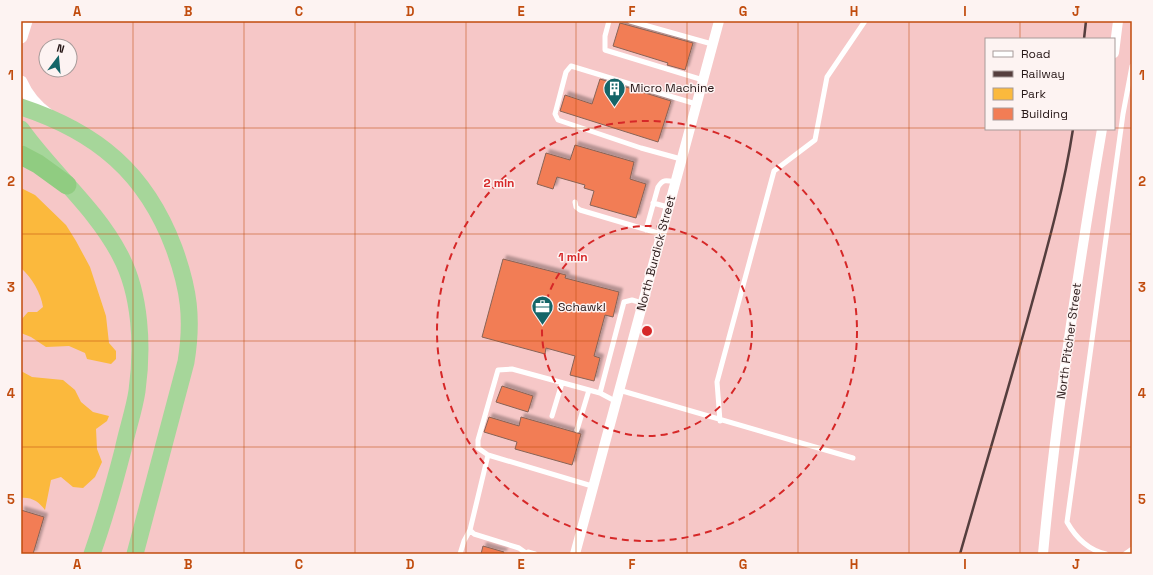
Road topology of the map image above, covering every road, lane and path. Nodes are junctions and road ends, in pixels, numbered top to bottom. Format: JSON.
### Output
{"nodes":[{"id":1,"x":26,"y":21,"type":"edge"},
{"id":2,"x":609,"y":21,"type":"edge"},
{"id":3,"x":630,"y":21,"type":"edge"},
{"id":4,"x":719,"y":21,"type":"edge"},
{"id":5,"x":865,"y":21,"type":"edge"},
{"id":6,"x":1118,"y":21,"type":"edge"},
{"id":7,"x":21,"y":37,"type":"edge"},
{"id":8,"x":712,"y":44,"type":"junction"},
{"id":9,"x":1115,"y":45,"type":"edge"},
{"id":10,"x":1132,"y":66,"type":"edge"},
{"id":11,"x":703,"y":80,"type":"junction"},
{"id":12,"x":21,"y":82,"type":"edge"},
{"id":13,"x":696,"y":104,"type":"junction"},
{"id":14,"x":21,"y":107,"type":"edge"},
{"id":15,"x":61,"y":124,"type":"junction"},
{"id":16,"x":21,"y":129,"type":"edge"},
{"id":17,"x":1102,"y":130,"type":"edge"},
{"id":18,"x":21,"y":155,"type":"edge"},
{"id":19,"x":681,"y":159,"type":"junction"},
{"id":20,"x":675,"y":182,"type":"junction"},
{"id":21,"x":67,"y":185,"type":"junction"},
{"id":22,"x":575,"y":202,"type":"dead end"},
{"id":23,"x":653,"y":203,"type":"junction"},
{"id":24,"x":668,"y":207,"type":"junction"},
{"id":25,"x":646,"y":230,"type":"junction"},
{"id":26,"x":660,"y":234,"type":"junction"},
{"id":27,"x":642,"y":303,"type":"junction"},
{"id":28,"x":562,"y":382,"type":"junction"},
{"id":29,"x":589,"y":390,"type":"junction"},
{"id":30,"x":618,"y":390,"type":"junction"},
{"id":31,"x":600,"y":393,"type":"junction"},
{"id":32,"x":615,"y":401,"type":"junction"},
{"id":33,"x":552,"y":416,"type":"dead end"},
{"id":34,"x":720,"y":421,"type":"junction"},
{"id":35,"x":578,"y":430,"type":"dead end"},
{"id":36,"x":488,"y":455,"type":"junction"},
{"id":37,"x":853,"y":458,"type":"dead end"},
{"id":38,"x":592,"y":486,"type":"junction"},
{"id":39,"x":470,"y":530,"type":"junction"},
{"id":40,"x":1132,"y":549,"type":"edge"},
{"id":41,"x":526,"y":553,"type":"edge"},
{"id":42,"x":92,"y":554,"type":"edge"},
{"id":43,"x":135,"y":554,"type":"edge"},
{"id":44,"x":460,"y":554,"type":"edge"},
{"id":45,"x":535,"y":554,"type":"edge"},
{"id":46,"x":574,"y":554,"type":"edge"},
{"id":47,"x":1042,"y":554,"type":"edge"},
{"id":48,"x":1106,"y":554,"type":"edge"},
{"id":49,"x":1125,"y":554,"type":"edge"}],
"edges":[{"from":1,"to":7,"type":"street"},
{"from":2,"to":11,"type":"lane"},
{"from":3,"to":8,"type":"lane"},
{"from":4,"to":8,"type":"street","name":"North Burdick Street"},
{"from":5,"to":34,"type":"lane"},
{"from":6,"to":9,"type":"street"},
{"from":8,"to":11,"type":"street","name":"North Burdick Street"},
{"from":10,"to":48,"type":"lane"},
{"from":11,"to":13,"type":"street","name":"North Burdick Street"},
{"from":12,"to":15,"type":"street"},
{"from":13,"to":19,"type":"street","name":"North Burdick Street"},
{"from":13,"to":19,"type":"lane"},
{"from":14,"to":15,"type":"highway"},
{"from":15,"to":43,"type":"highway"},
{"from":16,"to":21,"type":"highway"},
{"from":17,"to":47,"type":"street","name":"North Pitcher Street"},
{"from":18,"to":21,"type":"highway"},
{"from":19,"to":20,"type":"street","name":"North Burdick Street"},
{"from":20,"to":23,"type":"lane"},
{"from":20,"to":24,"type":"street","name":"North Burdick Street"},
{"from":21,"to":42,"type":"highway"},
{"from":22,"to":25,"type":"lane"},
{"from":23,"to":24,"type":"lane"},
{"from":23,"to":25,"type":"lane"},
{"from":24,"to":26,"type":"street","name":"North Burdick Street"},
{"from":25,"to":26,"type":"lane"},
{"from":26,"to":27,"type":"street","name":"North Burdick Street"},
{"from":27,"to":30,"type":"street","name":"North Burdick Street"},
{"from":27,"to":31,"type":"lane"},
{"from":28,"to":29,"type":"lane"},
{"from":28,"to":33,"type":"lane"},
{"from":28,"to":36,"type":"lane"},
{"from":29,"to":31,"type":"lane"},
{"from":29,"to":35,"type":"lane"},
{"from":30,"to":32,"type":"street","name":"North Burdick Street"},
{"from":30,"to":34,"type":"lane"},
{"from":31,"to":32,"type":"lane"},
{"from":32,"to":38,"type":"street","name":"North Burdick Street"},
{"from":34,"to":37,"type":"lane"},
{"from":36,"to":38,"type":"lane"},
{"from":36,"to":39,"type":"lane"},
{"from":38,"to":46,"type":"street","name":"North Burdick Street"},
{"from":39,"to":41,"type":"lane"},
{"from":39,"to":44,"type":"lane"},
{"from":40,"to":49,"type":"lane"},
{"from":41,"to":45,"type":"lane"}]}
